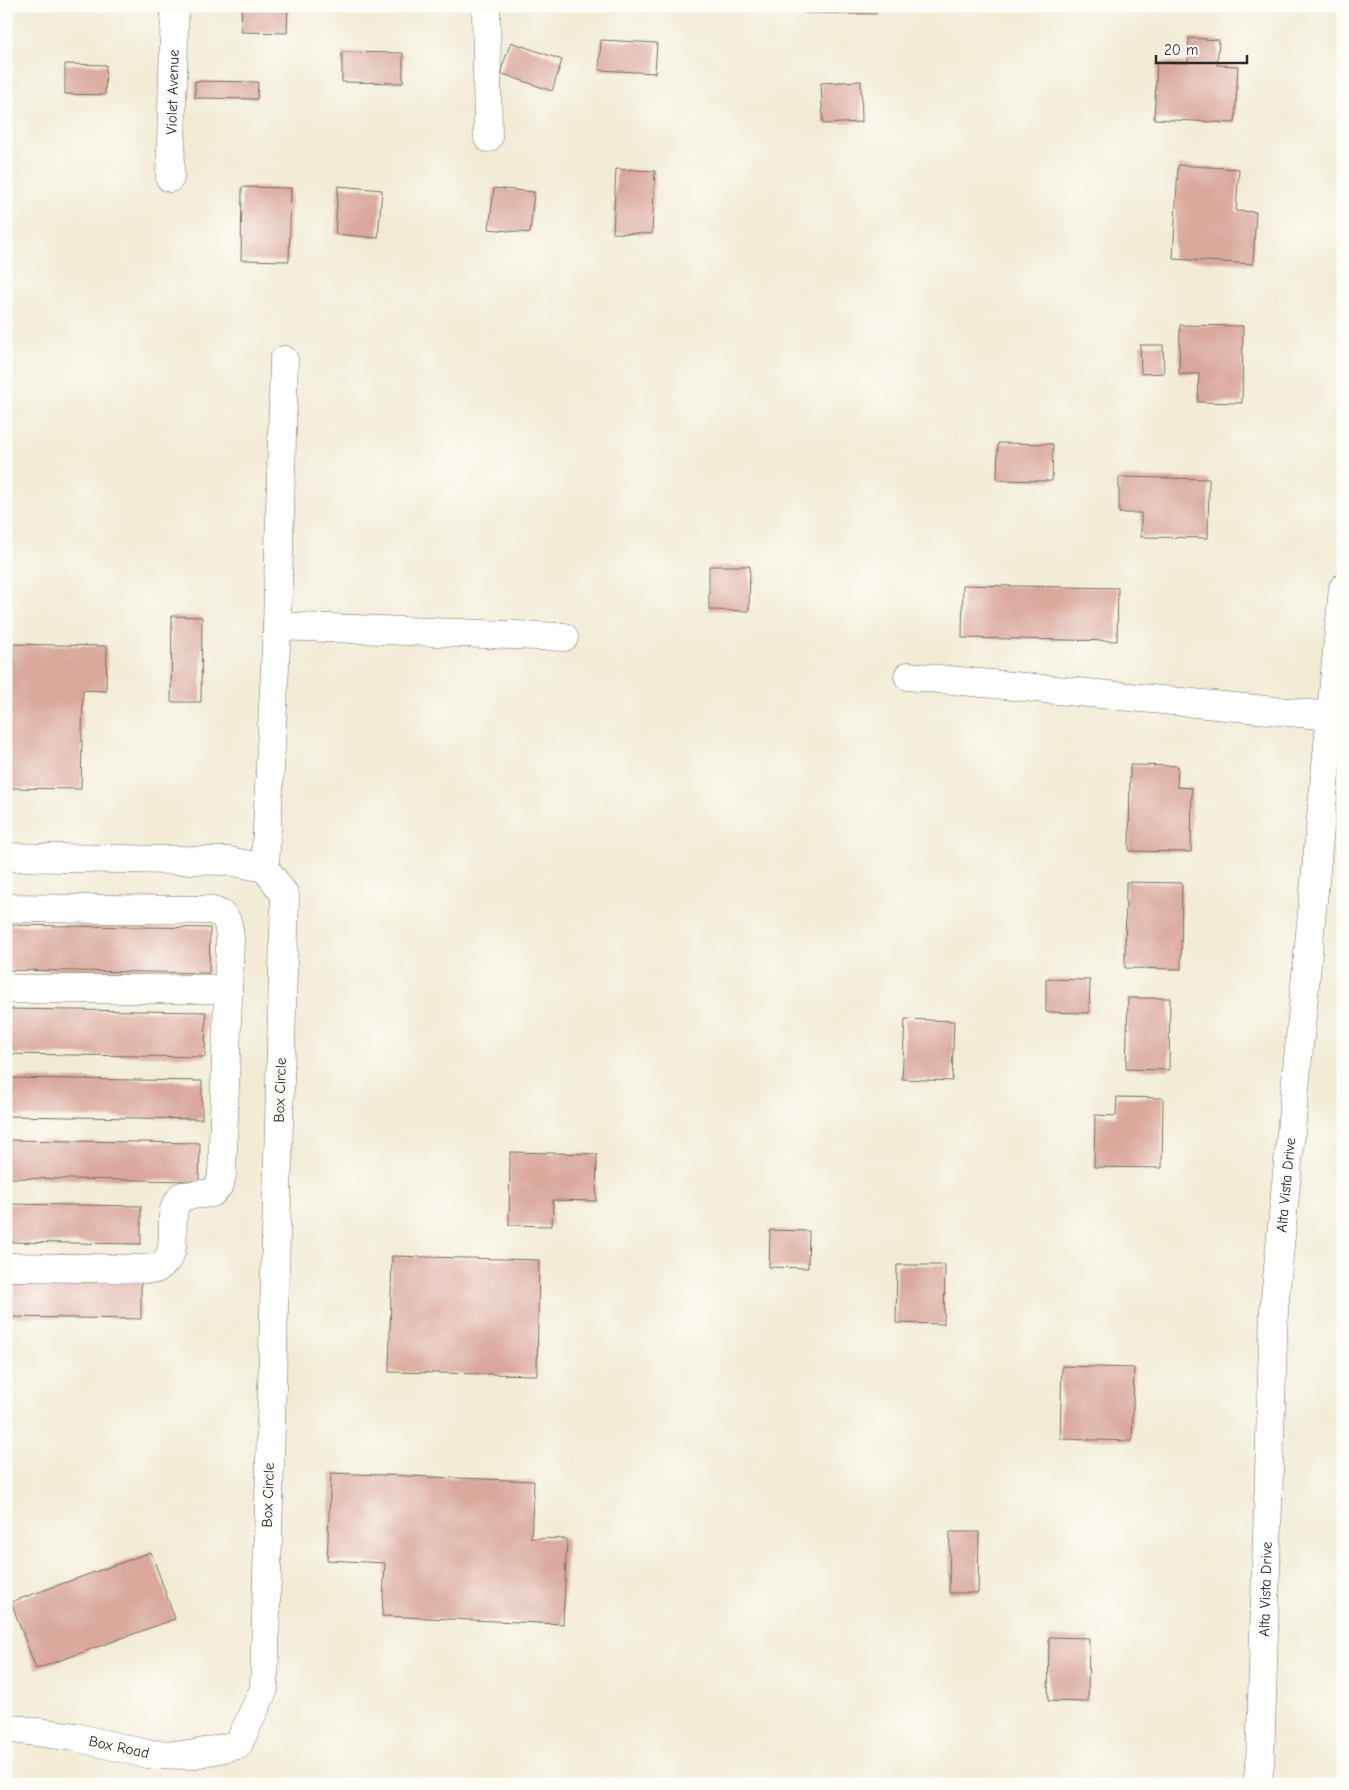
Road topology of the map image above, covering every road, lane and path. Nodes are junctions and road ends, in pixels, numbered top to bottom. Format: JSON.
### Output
{"nodes":[{"id":1,"x":175,"y":6,"type":"edge"},
{"id":2,"x":486,"y":6,"type":"edge"},
{"id":3,"x":488,"y":138,"type":"dead end"},
{"id":4,"x":170,"y":178,"type":"dead end"},
{"id":5,"x":284,"y":360,"type":"dead end"},
{"id":6,"x":1343,"y":588,"type":"edge"},
{"id":7,"x":276,"y":626,"type":"junction"},
{"id":8,"x":564,"y":637,"type":"dead end"},
{"id":9,"x":908,"y":676,"type":"dead end"},
{"id":10,"x":1331,"y":716,"type":"junction"},
{"id":11,"x":6,"y":857,"type":"edge"},
{"id":12,"x":265,"y":868,"type":"junction"},
{"id":13,"x":6,"y":908,"type":"edge"},
{"id":14,"x":6,"y":989,"type":"edge"},
{"id":15,"x":228,"y":989,"type":"junction"},
{"id":16,"x":6,"y":1267,"type":"edge"},
{"id":17,"x":266,"y":1578,"type":"joint"},
{"id":18,"x":6,"y":1728,"type":"edge"},
{"id":19,"x":1257,"y":1784,"type":"edge"}],
"edges":[{"from":1,"to":4,"type":"street","name":"Violet Avenue"},
{"from":2,"to":3,"type":"street"},
{"from":5,"to":7,"type":"street"},
{"from":6,"to":10,"type":"street","name":"Alta Vista Drive"},
{"from":7,"to":8,"type":"street"},
{"from":7,"to":12,"type":"street"},
{"from":9,"to":10,"type":"street"},
{"from":10,"to":19,"type":"street","name":"Alta Vista Drive"},
{"from":11,"to":12,"type":"street"},
{"from":12,"to":17,"type":"street","name":"Box Circle"},
{"from":13,"to":15,"type":"street"},
{"from":14,"to":15,"type":"street"},
{"from":15,"to":16,"type":"street"},
{"from":17,"to":18,"type":"street","name":"Box Road"}]}
